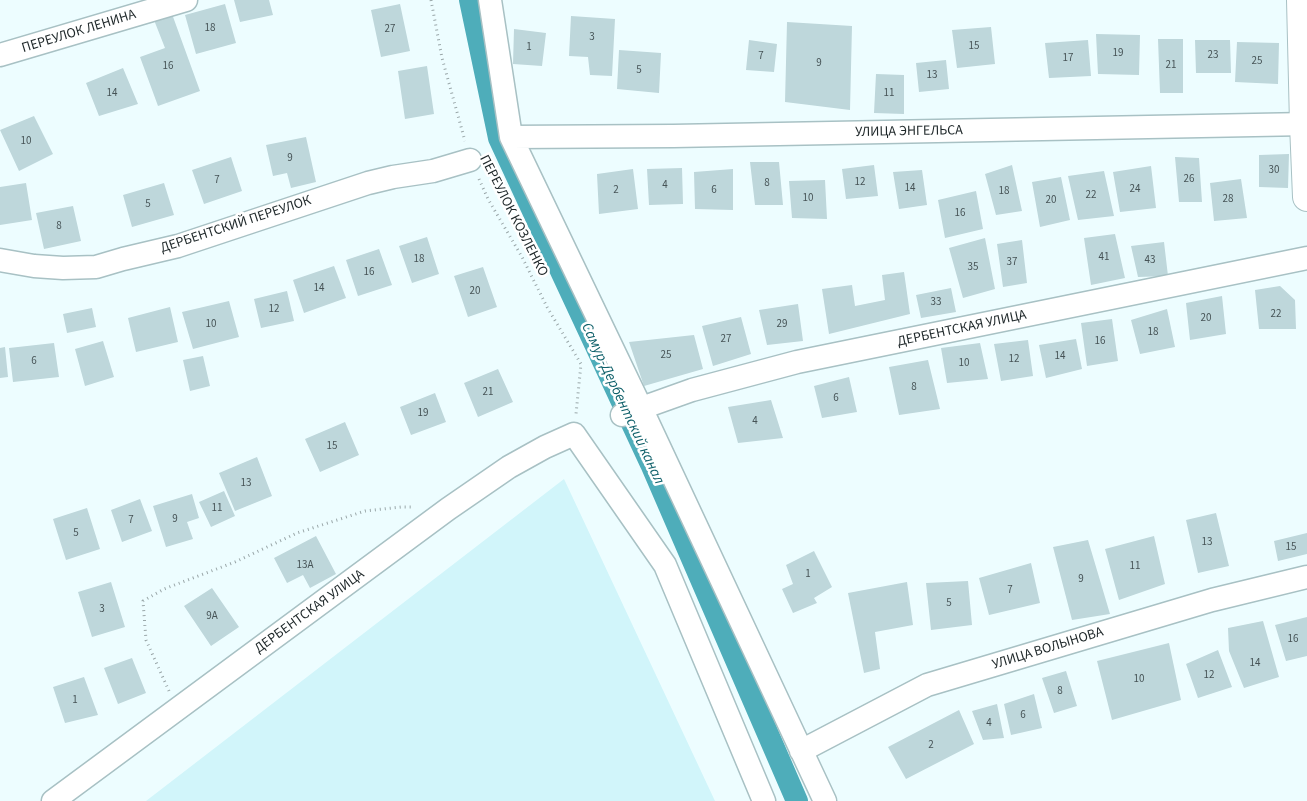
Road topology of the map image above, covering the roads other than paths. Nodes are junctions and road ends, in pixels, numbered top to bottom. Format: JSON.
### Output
{"nodes":[{"id":1,"x":186,"y":0,"type":"edge"},
{"id":2,"x":490,"y":0,"type":"edge"},
{"id":3,"x":1301,"y":0,"type":"edge"},
{"id":4,"x":0,"y":55,"type":"edge"},
{"id":5,"x":1305,"y":124,"type":"edge"},
{"id":6,"x":512,"y":137,"type":"junction"},
{"id":7,"x":470,"y":160,"type":"road end"},
{"id":8,"x":1307,"y":197,"type":"edge"},
{"id":9,"x":1307,"y":258,"type":"edge"},
{"id":10,"x":0,"y":260,"type":"edge"},
{"id":11,"x":631,"y":412,"type":"junction"},
{"id":12,"x":1307,"y":577,"type":"edge"},
{"id":13,"x":801,"y":751,"type":"junction"},
{"id":14,"x":53,"y":801,"type":"edge"},
{"id":15,"x":764,"y":801,"type":"edge"},
{"id":16,"x":824,"y":801,"type":"edge"}],
"edges":[{"from":1,"to":4,"type":"street","name":"ПЕРЕУЛОК ЛЕНИНА"},
{"from":2,"to":6,"type":"street"},
{"from":3,"to":5,"type":"street"},
{"from":5,"to":6,"type":"street","name":"УЛИЦА ЭНГЕЛЬСА"},
{"from":5,"to":8,"type":"street"},
{"from":6,"to":11,"type":"street"},
{"from":7,"to":10,"type":"street","name":"ДЕРБЕНТСКИЙ ПЕРЕУЛОК"},
{"from":9,"to":11,"type":"street","name":"ДЕРБЕНТСКАЯ УЛИЦА"},
{"from":11,"to":13,"type":"street"},
{"from":12,"to":13,"type":"street","name":"УЛИЦА ВОЛЫНОВА"},
{"from":13,"to":16,"type":"street"},
{"from":14,"to":15,"type":"street","name":"ДЕРБЕНТСКАЯ УЛИЦА"}]}
